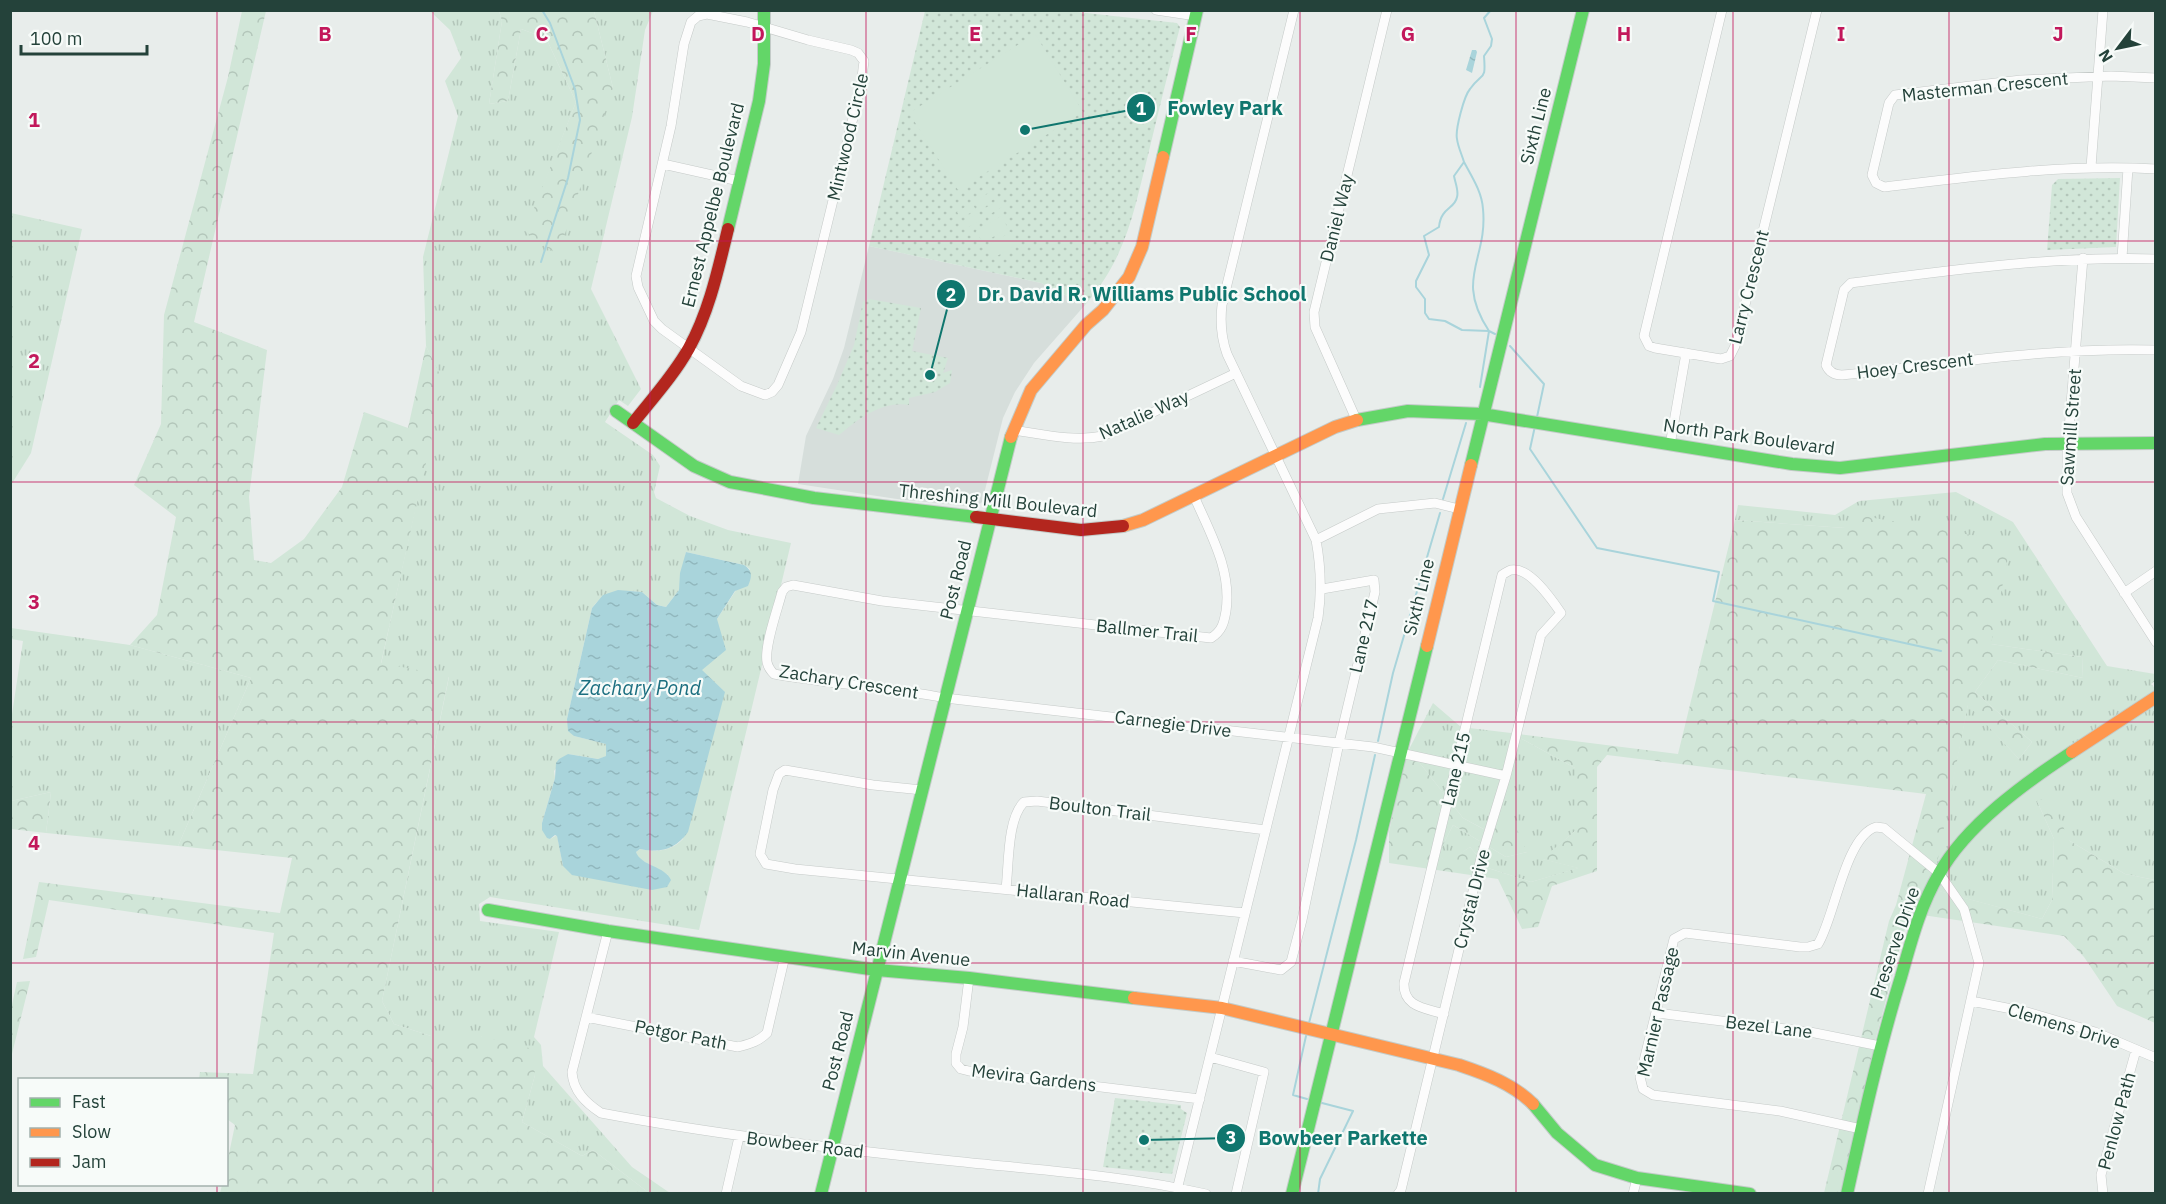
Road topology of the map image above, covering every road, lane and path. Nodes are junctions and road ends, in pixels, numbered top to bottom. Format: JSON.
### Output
{"nodes":[{"id":1,"x":764,"y":10,"type":"edge"},
{"id":2,"x":1156,"y":10,"type":"edge"},
{"id":3,"x":1294,"y":10,"type":"edge"},
{"id":4,"x":1387,"y":10,"type":"edge"},
{"id":5,"x":1583,"y":10,"type":"edge"},
{"id":6,"x":1722,"y":10,"type":"edge"},
{"id":7,"x":1817,"y":10,"type":"edge"},
{"id":8,"x":2103,"y":10,"type":"edge"},
{"id":9,"x":1196,"y":13,"type":"edge"},
{"id":10,"x":764,"y":27,"type":"junction"},
{"id":11,"x":2098,"y":77,"type":"junction"},
{"id":12,"x":2156,"y":78,"type":"edge"},
{"id":13,"x":663,"y":164,"type":"junction"},
{"id":14,"x":2091,"y":167,"type":"junction"},
{"id":15,"x":2128,"y":168,"type":"junction"},
{"id":16,"x":2156,"y":169,"type":"edge"},
{"id":17,"x":740,"y":181,"type":"junction"},
{"id":18,"x":2083,"y":258,"type":"junction"},
{"id":19,"x":2122,"y":258,"type":"junction"},
{"id":20,"x":2156,"y":259,"type":"edge"},
{"id":21,"x":689,"y":348,"type":"junction"},
{"id":22,"x":2076,"y":350,"type":"junction"},
{"id":23,"x":2156,"y":350,"type":"edge"},
{"id":24,"x":1686,"y":353,"type":"junction"},
{"id":25,"x":1236,"y":373,"type":"junction"},
{"id":26,"x":616,"y":411,"type":"dead end"},
{"id":27,"x":1482,"y":414,"type":"junction"},
{"id":28,"x":1356,"y":419,"type":"junction"},
{"id":29,"x":633,"y":423,"type":"junction"},
{"id":30,"x":1013,"y":430,"type":"junction"},
{"id":31,"x":2068,"y":442,"type":"junction"},
{"id":32,"x":2156,"y":442,"type":"edge"},
{"id":33,"x":1670,"y":445,"type":"junction"},
{"id":34,"x":1275,"y":457,"type":"junction"},
{"id":35,"x":1194,"y":496,"type":"junction"},
{"id":36,"x":1459,"y":509,"type":"junction"},
{"id":37,"x":989,"y":520,"type":"junction"},
{"id":38,"x":1316,"y":540,"type":"junction"},
{"id":39,"x":2156,"y":571,"type":"edge"},
{"id":40,"x":1322,"y":589,"type":"junction"},
{"id":41,"x":2124,"y":593,"type":"junction"},
{"id":42,"x":966,"y":610,"type":"junction"},
{"id":43,"x":1561,"y":613,"type":"joint"},
{"id":44,"x":2156,"y":642,"type":"edge"},
{"id":45,"x":2156,"y":697,"type":"edge"},
{"id":46,"x":945,"y":698,"type":"junction"},
{"id":47,"x":1288,"y":738,"type":"junction"},
{"id":48,"x":1340,"y":743,"type":"junction"},
{"id":49,"x":1401,"y":752,"type":"junction"},
{"id":50,"x":1457,"y":765,"type":"junction"},
{"id":51,"x":1506,"y":776,"type":"junction"},
{"id":52,"x":922,"y":790,"type":"junction"},
{"id":53,"x":1266,"y":830,"type":"junction"},
{"id":54,"x":1939,"y":873,"type":"junction"},
{"id":55,"x":900,"y":878,"type":"junction"},
{"id":56,"x":1006,"y":889,"type":"junction"},
{"id":57,"x":488,"y":909,"type":"dead end"},
{"id":58,"x":1245,"y":913,"type":"junction"},
{"id":59,"x":608,"y":931,"type":"junction"},
{"id":60,"x":785,"y":956,"type":"junction"},
{"id":61,"x":1233,"y":961,"type":"junction"},
{"id":62,"x":877,"y":970,"type":"junction"},
{"id":63,"x":969,"y":978,"type":"junction"},
{"id":64,"x":1971,"y":1001,"type":"junction"},
{"id":65,"x":1222,"y":1008,"type":"junction"},
{"id":66,"x":1657,"y":1013,"type":"junction"},
{"id":67,"x":1444,"y":1014,"type":"junction"},
{"id":68,"x":586,"y":1017,"type":"junction"},
{"id":69,"x":1331,"y":1035,"type":"junction"},
{"id":70,"x":1880,"y":1046,"type":"junction"},
{"id":71,"x":2136,"y":1050,"type":"junction"},
{"id":72,"x":1210,"y":1058,"type":"junction"},
{"id":73,"x":2156,"y":1058,"type":"edge"},
{"id":74,"x":1434,"y":1059,"type":"junction"},
{"id":75,"x":1200,"y":1099,"type":"junction"},
{"id":76,"x":1861,"y":1129,"type":"junction"},
{"id":77,"x":739,"y":1137,"type":"junction"},
{"id":78,"x":831,"y":1149,"type":"junction"},
{"id":79,"x":1637,"y":1178,"type":"junction"},
{"id":80,"x":1177,"y":1190,"type":"edge"},
{"id":81,"x":1692,"y":1190,"type":"edge"},
{"id":82,"x":726,"y":1194,"type":"edge"},
{"id":83,"x":820,"y":1194,"type":"edge"},
{"id":84,"x":1206,"y":1194,"type":"edge"},
{"id":85,"x":1236,"y":1194,"type":"edge"},
{"id":86,"x":1292,"y":1194,"type":"edge"},
{"id":87,"x":1398,"y":1194,"type":"edge"},
{"id":88,"x":1633,"y":1194,"type":"edge"},
{"id":89,"x":1749,"y":1194,"type":"edge"},
{"id":90,"x":1847,"y":1194,"type":"edge"},
{"id":91,"x":1928,"y":1194,"type":"edge"},
{"id":92,"x":2103,"y":1194,"type":"edge"}],
"edges":[{"from":1,"to":10,"type":"street","name":"Ernest Appelbe Boulevard"},
{"from":2,"to":9,"type":"street"},
{"from":3,"to":25,"type":"street"},
{"from":4,"to":28,"type":"street","name":"Daniel Way"},
{"from":5,"to":27,"type":"street","name":"Sixth Line"},
{"from":6,"to":24,"type":"street","name":"Larry Crescent"},
{"from":7,"to":24,"type":"street","name":"Larry Crescent"},
{"from":8,"to":11,"type":"street"},
{"from":9,"to":30,"type":"street","name":"Post Road"},
{"from":10,"to":13,"type":"street","name":"Mintwood Circle"},
{"from":10,"to":17,"type":"street","name":"Ernest Appelbe Boulevard"},
{"from":10,"to":21,"type":"street","name":"Mintwood Circle"},
{"from":11,"to":12,"type":"street"},
{"from":11,"to":14,"type":"street"},
{"from":11,"to":14,"type":"street","name":"Masterman Crescent"},
{"from":13,"to":17,"type":"street"},
{"from":13,"to":21,"type":"street","name":"Mintwood Circle"},
{"from":14,"to":15,"type":"street"},
{"from":15,"to":16,"type":"street"},
{"from":15,"to":19,"type":"street"},
{"from":17,"to":21,"type":"street","name":"Ernest Appelbe Boulevard"},
{"from":18,"to":19,"type":"street"},
{"from":18,"to":22,"type":"street","name":"Sawmill Street"},
{"from":18,"to":22,"type":"street","name":"Hoey Crescent"},
{"from":19,"to":20,"type":"street"},
{"from":21,"to":29,"type":"street","name":"Ernest Appelbe Boulevard"},
{"from":22,"to":23,"type":"street"},
{"from":22,"to":31,"type":"street","name":"Sawmill Street"},
{"from":24,"to":33,"type":"street"},
{"from":25,"to":30,"type":"street","name":"Natalie Way"},
{"from":25,"to":34,"type":"street"},
{"from":26,"to":29,"type":"street","name":"Threshing Mill Boulevard"},
{"from":27,"to":28,"type":"street","name":"Threshing Mill Boulevard"},
{"from":27,"to":33,"type":"street","name":"North Park Boulevard"},
{"from":27,"to":36,"type":"street","name":"Sixth Line"},
{"from":28,"to":34,"type":"street","name":"Threshing Mill Boulevard"},
{"from":29,"to":37,"type":"street","name":"Threshing Mill Boulevard"},
{"from":30,"to":37,"type":"street","name":"Post Road"},
{"from":31,"to":32,"type":"street","name":"North Park Boulevard"},
{"from":31,"to":33,"type":"street","name":"North Park Boulevard"},
{"from":31,"to":41,"type":"street","name":"Sawmill Street"},
{"from":34,"to":35,"type":"street","name":"Threshing Mill Boulevard"},
{"from":34,"to":38,"type":"street"},
{"from":35,"to":37,"type":"street","name":"Threshing Mill Boulevard"},
{"from":35,"to":42,"type":"street","name":"Ballmer Trail"},
{"from":36,"to":38,"type":"street"},
{"from":36,"to":49,"type":"street","name":"Sixth Line"},
{"from":37,"to":42,"type":"street","name":"Post Road"},
{"from":38,"to":40,"type":"street"},
{"from":39,"to":41,"type":"street"},
{"from":40,"to":47,"type":"street"},
{"from":40,"to":48,"type":"street","name":"Lane 217"},
{"from":41,"to":44,"type":"street","name":"Sawmill Street"},
{"from":42,"to":46,"type":"street","name":"Post Road"},
{"from":42,"to":46,"type":"street","name":"Zachary Crescent"},
{"from":43,"to":50,"type":"street","name":"Lane 215"},
{"from":43,"to":51,"type":"street","name":"Crystal Drive"},
{"from":45,"to":54,"type":"street","name":"Preserve Drive"},
{"from":46,"to":47,"type":"street","name":"Carnegie Drive"},
{"from":46,"to":52,"type":"street","name":"Post Road"},
{"from":47,"to":48,"type":"street","name":"Carnegie Drive"},
{"from":47,"to":53,"type":"street"},
{"from":48,"to":49,"type":"street","name":"Carnegie Drive"},
{"from":48,"to":61,"type":"street"},
{"from":49,"to":50,"type":"street","name":"Carnegie Drive"},
{"from":49,"to":69,"type":"street","name":"Sixth Line"},
{"from":50,"to":51,"type":"street","name":"Carnegie Drive"},
{"from":50,"to":67,"type":"street","name":"Lane 215"},
{"from":51,"to":67,"type":"street","name":"Crystal Drive"},
{"from":52,"to":55,"type":"street","name":"Post Road"},
{"from":52,"to":55,"type":"street","name":"Hallaran Road"},
{"from":53,"to":56,"type":"street","name":"Boulton Trail"},
{"from":53,"to":58,"type":"street"},
{"from":54,"to":64,"type":"street","name":"Marnier Passage"},
{"from":54,"to":66,"type":"street","name":"Marnier Passage"},
{"from":54,"to":70,"type":"street","name":"Preserve Drive"},
{"from":55,"to":56,"type":"street","name":"Hallaran Road"},
{"from":55,"to":62,"type":"street","name":"Post Road"},
{"from":56,"to":58,"type":"street","name":"Hallaran Road"},
{"from":57,"to":59,"type":"street","name":"Marvin Avenue"},
{"from":58,"to":61,"type":"street"},
{"from":59,"to":60,"type":"street","name":"Marvin Avenue"},
{"from":59,"to":68,"type":"street","name":"Bowbeer Road"},
{"from":60,"to":62,"type":"street","name":"Marvin Avenue"},
{"from":60,"to":68,"type":"street","name":"Petgor Path"},
{"from":61,"to":65,"type":"street"},
{"from":62,"to":63,"type":"street","name":"Marvin Avenue"},
{"from":62,"to":78,"type":"street","name":"Post Road"},
{"from":63,"to":65,"type":"street","name":"Marvin Avenue"},
{"from":63,"to":75,"type":"street","name":"Mevira Gardens"},
{"from":64,"to":71,"type":"street","name":"Clemens Drive"},
{"from":64,"to":91,"type":"street","name":"Marnier Passage"},
{"from":65,"to":69,"type":"street","name":"Marvin Avenue"},
{"from":65,"to":72,"type":"street"},
{"from":66,"to":70,"type":"street","name":"Bezel Lane"},
{"from":66,"to":76,"type":"street","name":"Marnier Passage"},
{"from":67,"to":74,"type":"street","name":"Crystal Drive"},
{"from":68,"to":77,"type":"street","name":"Bowbeer Road"},
{"from":69,"to":74,"type":"street","name":"Marvin Avenue"},
{"from":69,"to":86,"type":"street","name":"Sixth Line"},
{"from":70,"to":76,"type":"street","name":"Preserve Drive"},
{"from":71,"to":73,"type":"street","name":"Clemens Drive"},
{"from":71,"to":92,"type":"street","name":"Penlow Path"},
{"from":72,"to":75,"type":"street"},
{"from":72,"to":85,"type":"street"},
{"from":74,"to":79,"type":"street","name":"Marvin Avenue"},
{"from":74,"to":87,"type":"street","name":"Crystal Drive"},
{"from":75,"to":80,"type":"street"},
{"from":76,"to":90,"type":"street","name":"Preserve Drive"},
{"from":77,"to":78,"type":"street","name":"Bowbeer Road"},
{"from":77,"to":82,"type":"street"},
{"from":78,"to":80,"type":"street","name":"Bowbeer Road"},
{"from":78,"to":83,"type":"street","name":"Post Road"},
{"from":79,"to":81,"type":"street","name":"Marvin Avenue"},
{"from":79,"to":88,"type":"street"},
{"from":80,"to":84,"type":"street","name":"Bowbeer Road"},
{"from":81,"to":89,"type":"street","name":"Marvin Avenue"}]}
